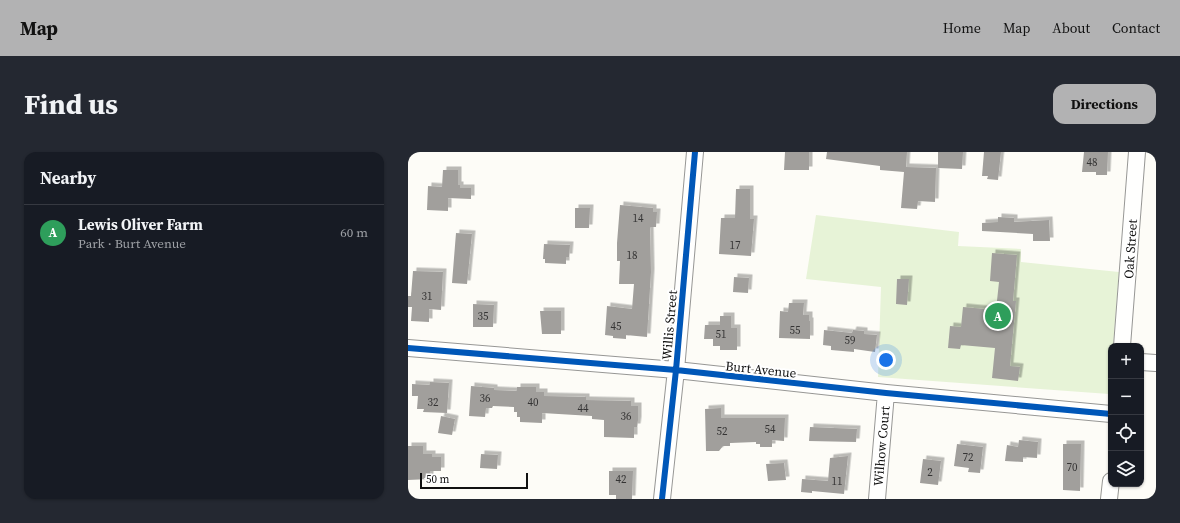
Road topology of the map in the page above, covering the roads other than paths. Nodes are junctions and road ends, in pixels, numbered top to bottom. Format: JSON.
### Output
{"nodes":[{"id":1,"x":695,"y":152,"type":"edge"},
{"id":2,"x":1137,"y":152,"type":"edge"},
{"id":3,"x":1122,"y":343,"type":"edge"},
{"id":4,"x":408,"y":348,"type":"edge"},
{"id":5,"x":1144,"y":362,"type":"edge"},
{"id":6,"x":1156,"y":363,"type":"edge"},
{"id":7,"x":676,"y":370,"type":"junction"},
{"id":8,"x":886,"y":393,"type":"junction"},
{"id":9,"x":1108,"y":414,"type":"edge"},
{"id":10,"x":1110,"y":487,"type":"edge"},
{"id":11,"x":662,"y":499,"type":"edge"},
{"id":12,"x":877,"y":499,"type":"edge"},
{"id":13,"x":1109,"y":499,"type":"edge"}],
"edges":[{"from":1,"to":7,"type":"street","name":"Willis Street"},
{"from":2,"to":3,"type":"street","name":"Oak Street"},
{"from":4,"to":7,"type":"street","name":"Burt Avenue"},
{"from":5,"to":6,"type":"street"},
{"from":7,"to":8,"type":"street","name":"Burt Avenue"},
{"from":7,"to":11,"type":"street","name":"Willis Street"},
{"from":8,"to":9,"type":"street","name":"Burt Avenue"},
{"from":8,"to":12,"type":"street","name":"Wilhow Court"},
{"from":10,"to":13,"type":"street"}]}
